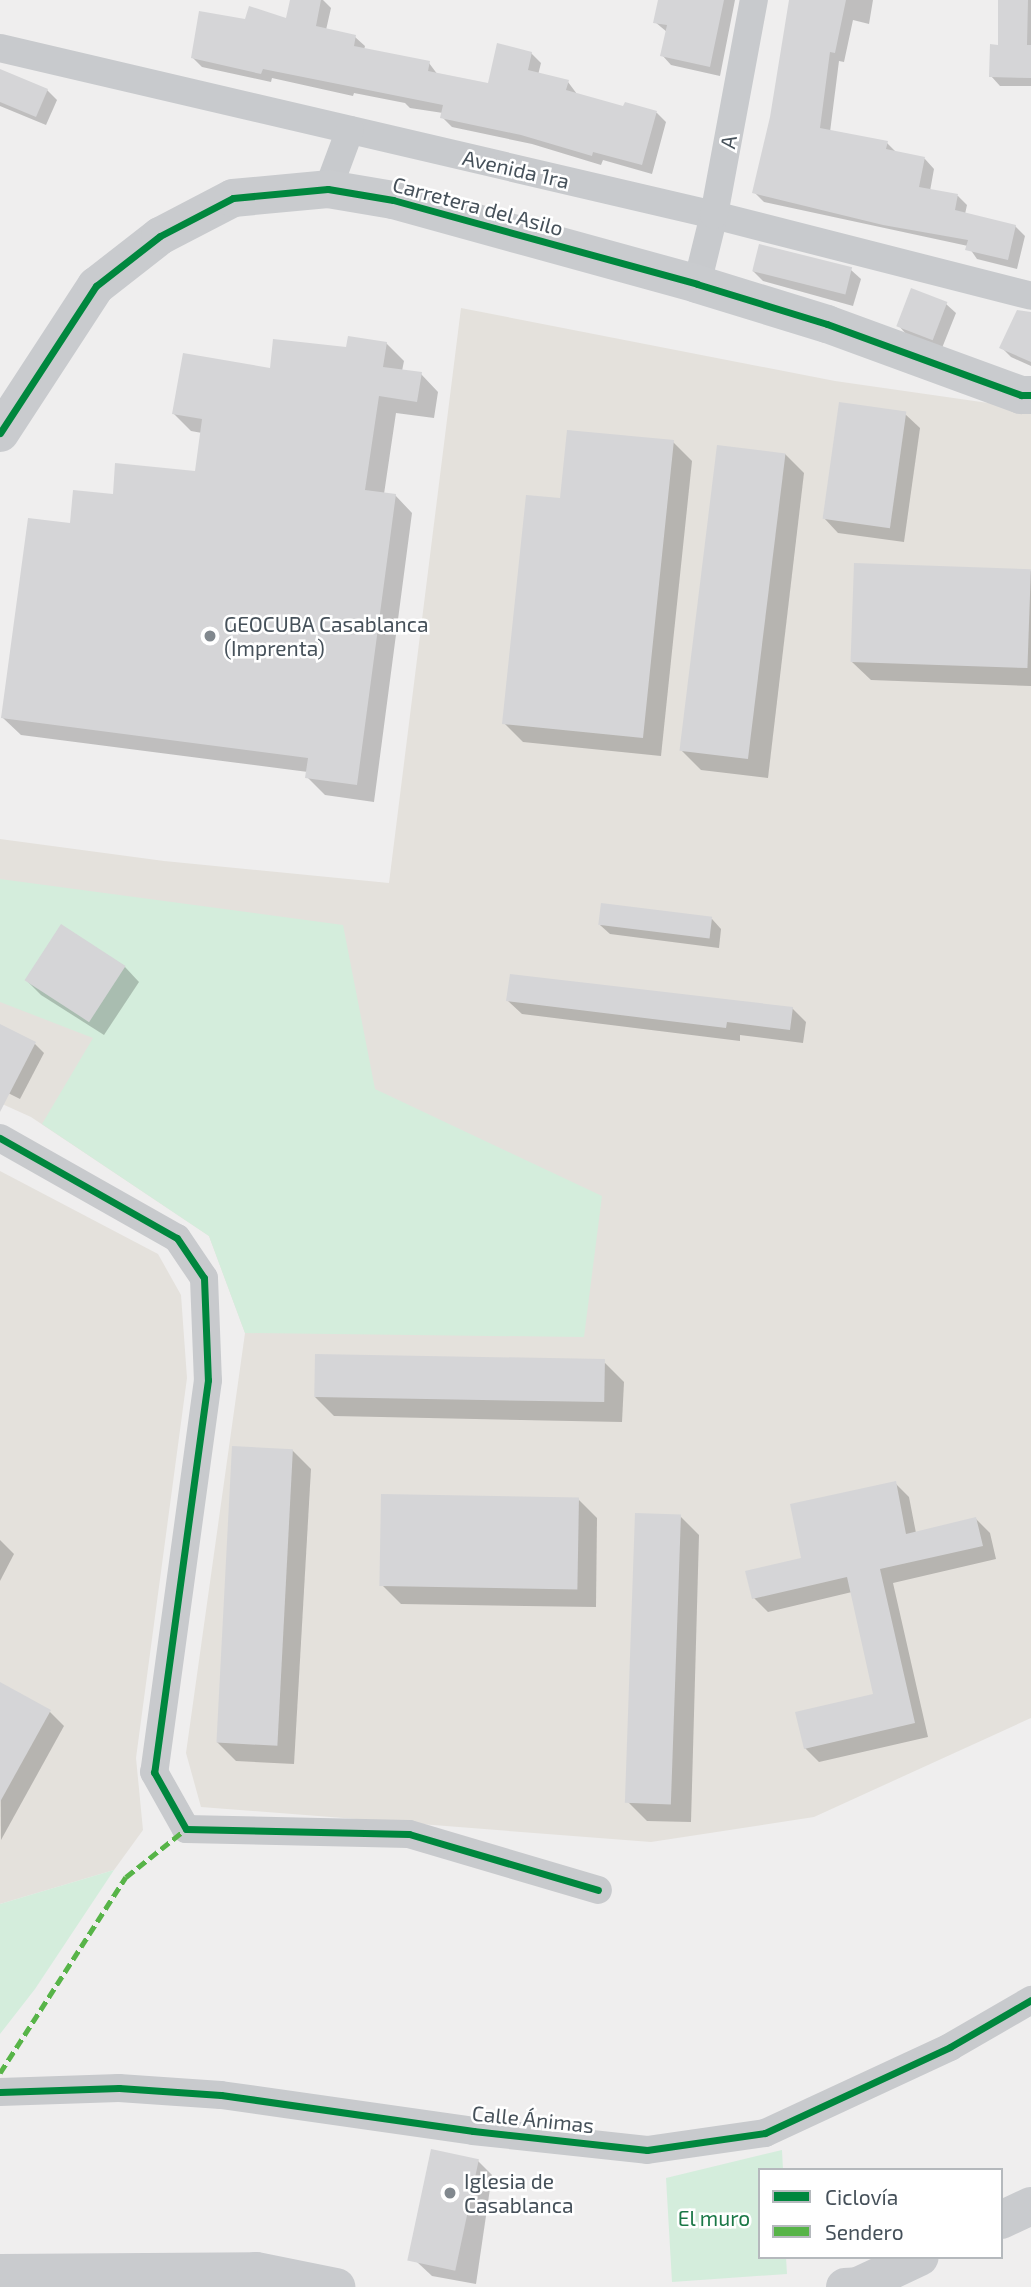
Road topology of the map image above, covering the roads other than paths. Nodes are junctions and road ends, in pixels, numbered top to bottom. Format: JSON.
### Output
{"nodes":[{"id":1,"x":754,"y":0,"type":"edge"},
{"id":2,"x":0,"y":48,"type":"edge"},
{"id":3,"x":350,"y":130,"type":"junction"},
{"id":4,"x":328,"y":190,"type":"junction"},
{"id":5,"x":714,"y":215,"type":"junction"},
{"id":6,"x":698,"y":284,"type":"junction"},
{"id":7,"x":1031,"y":296,"type":"edge"},
{"id":8,"x":1031,"y":394,"type":"edge"},
{"id":9,"x":0,"y":433,"type":"edge"},
{"id":10,"x":0,"y":1138,"type":"edge"},
{"id":11,"x":598,"y":1889,"type":"dead end"},
{"id":12,"x":1031,"y":2000,"type":"edge"},
{"id":13,"x":0,"y":2092,"type":"edge"},
{"id":14,"x":1031,"y":2206,"type":"edge"},
{"id":15,"x":1003,"y":2219,"type":"edge"},
{"id":16,"x":916,"y":2259,"type":"edge"},
{"id":17,"x":0,"y":2273,"type":"edge"},
{"id":18,"x":336,"y":2287,"type":"edge"},
{"id":19,"x":845,"y":2287,"type":"edge"}],
"edges":[{"from":1,"to":5,"type":"street","name":"A"},
{"from":2,"to":3,"type":"street","name":"Avenida 1ra"},
{"from":3,"to":4,"type":"street"},
{"from":3,"to":5,"type":"street","name":"Avenida 1ra"},
{"from":4,"to":6,"type":"street","name":"Carretera del Asilo"},
{"from":4,"to":9,"type":"street","name":"Carretera del Asilo"},
{"from":5,"to":6,"type":"street","name":"A"},
{"from":5,"to":7,"type":"street","name":"Avenida 1ra"},
{"from":6,"to":8,"type":"street","name":"Carretera del Asilo"},
{"from":10,"to":11,"type":"street"},
{"from":12,"to":13,"type":"street","name":"Calle Ánimas"},
{"from":14,"to":15,"type":"street"},
{"from":16,"to":19,"type":"street"},
{"from":17,"to":18,"type":"street"}]}
